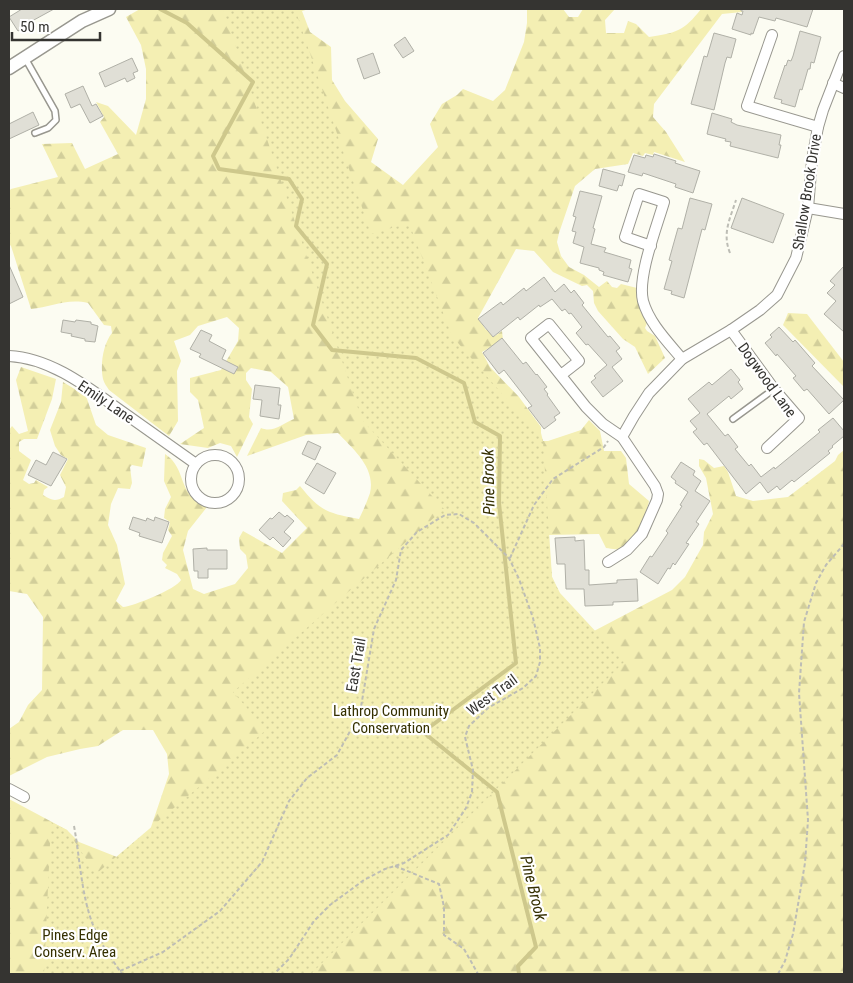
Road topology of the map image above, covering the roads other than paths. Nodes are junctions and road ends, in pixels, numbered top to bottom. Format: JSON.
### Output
{"nodes":[{"id":1,"x":108,"y":9,"type":"edge"},
{"id":2,"x":772,"y":35,"type":"dead end"},
{"id":3,"x":844,"y":56,"type":"edge"},
{"id":4,"x":25,"y":58,"type":"junction"},
{"id":5,"x":9,"y":68,"type":"edge"},
{"id":6,"x":832,"y":82,"type":"junction"},
{"id":7,"x":844,"y":88,"type":"edge"},
{"id":8,"x":818,"y":126,"type":"junction"},
{"id":9,"x":35,"y":133,"type":"dead end"},
{"id":10,"x":808,"y":208,"type":"junction"},
{"id":11,"x":844,"y":214,"type":"edge"},
{"id":12,"x":651,"y":246,"type":"junction"},
{"id":13,"x":731,"y":330,"type":"junction"},
{"id":14,"x":9,"y":356,"type":"edge"},
{"id":15,"x":682,"y":359,"type":"junction"},
{"id":16,"x":562,"y":375,"type":"junction"},
{"id":17,"x":774,"y":389,"type":"junction"},
{"id":18,"x":733,"y":420,"type":"dead end"},
{"id":19,"x":622,"y":437,"type":"junction"},
{"id":20,"x":767,"y":448,"type":"dead end"},
{"id":21,"x":196,"y":464,"type":"junction"},
{"id":22,"x":608,"y":562,"type":"dead end"},
{"id":23,"x":9,"y":789,"type":"edge"},
{"id":24,"x":24,"y":797,"type":"dead end"}],
"edges":[{"from":1,"to":4,"type":"street"},
{"from":2,"to":8,"type":"street"},
{"from":3,"to":6,"type":"street","name":"Shallow Brook Drive"},
{"from":4,"to":5,"type":"street"},
{"from":4,"to":9,"type":"lane"},
{"from":6,"to":7,"type":"street"},
{"from":6,"to":8,"type":"street","name":"Shallow Brook Drive"},
{"from":8,"to":10,"type":"street","name":"Shallow Brook Drive"},
{"from":10,"to":11,"type":"street"},
{"from":10,"to":13,"type":"street","name":"Shallow Brook Drive"},
{"from":12,"to":12,"type":"street"},
{"from":12,"to":15,"type":"street"},
{"from":13,"to":15,"type":"street","name":"Shallow Brook Drive"},
{"from":13,"to":17,"type":"street","name":"Dogwood Lane"},
{"from":14,"to":21,"type":"street","name":"Emily Lane"},
{"from":15,"to":19,"type":"street","name":"Shallow Brook Drive"},
{"from":16,"to":16,"type":"street"},
{"from":16,"to":19,"type":"street"},
{"from":17,"to":18,"type":"lane"},
{"from":17,"to":20,"type":"street","name":"Dogwood Lane"},
{"from":19,"to":22,"type":"street"},
{"from":21,"to":21,"type":"street"},
{"from":23,"to":24,"type":"street"}]}
